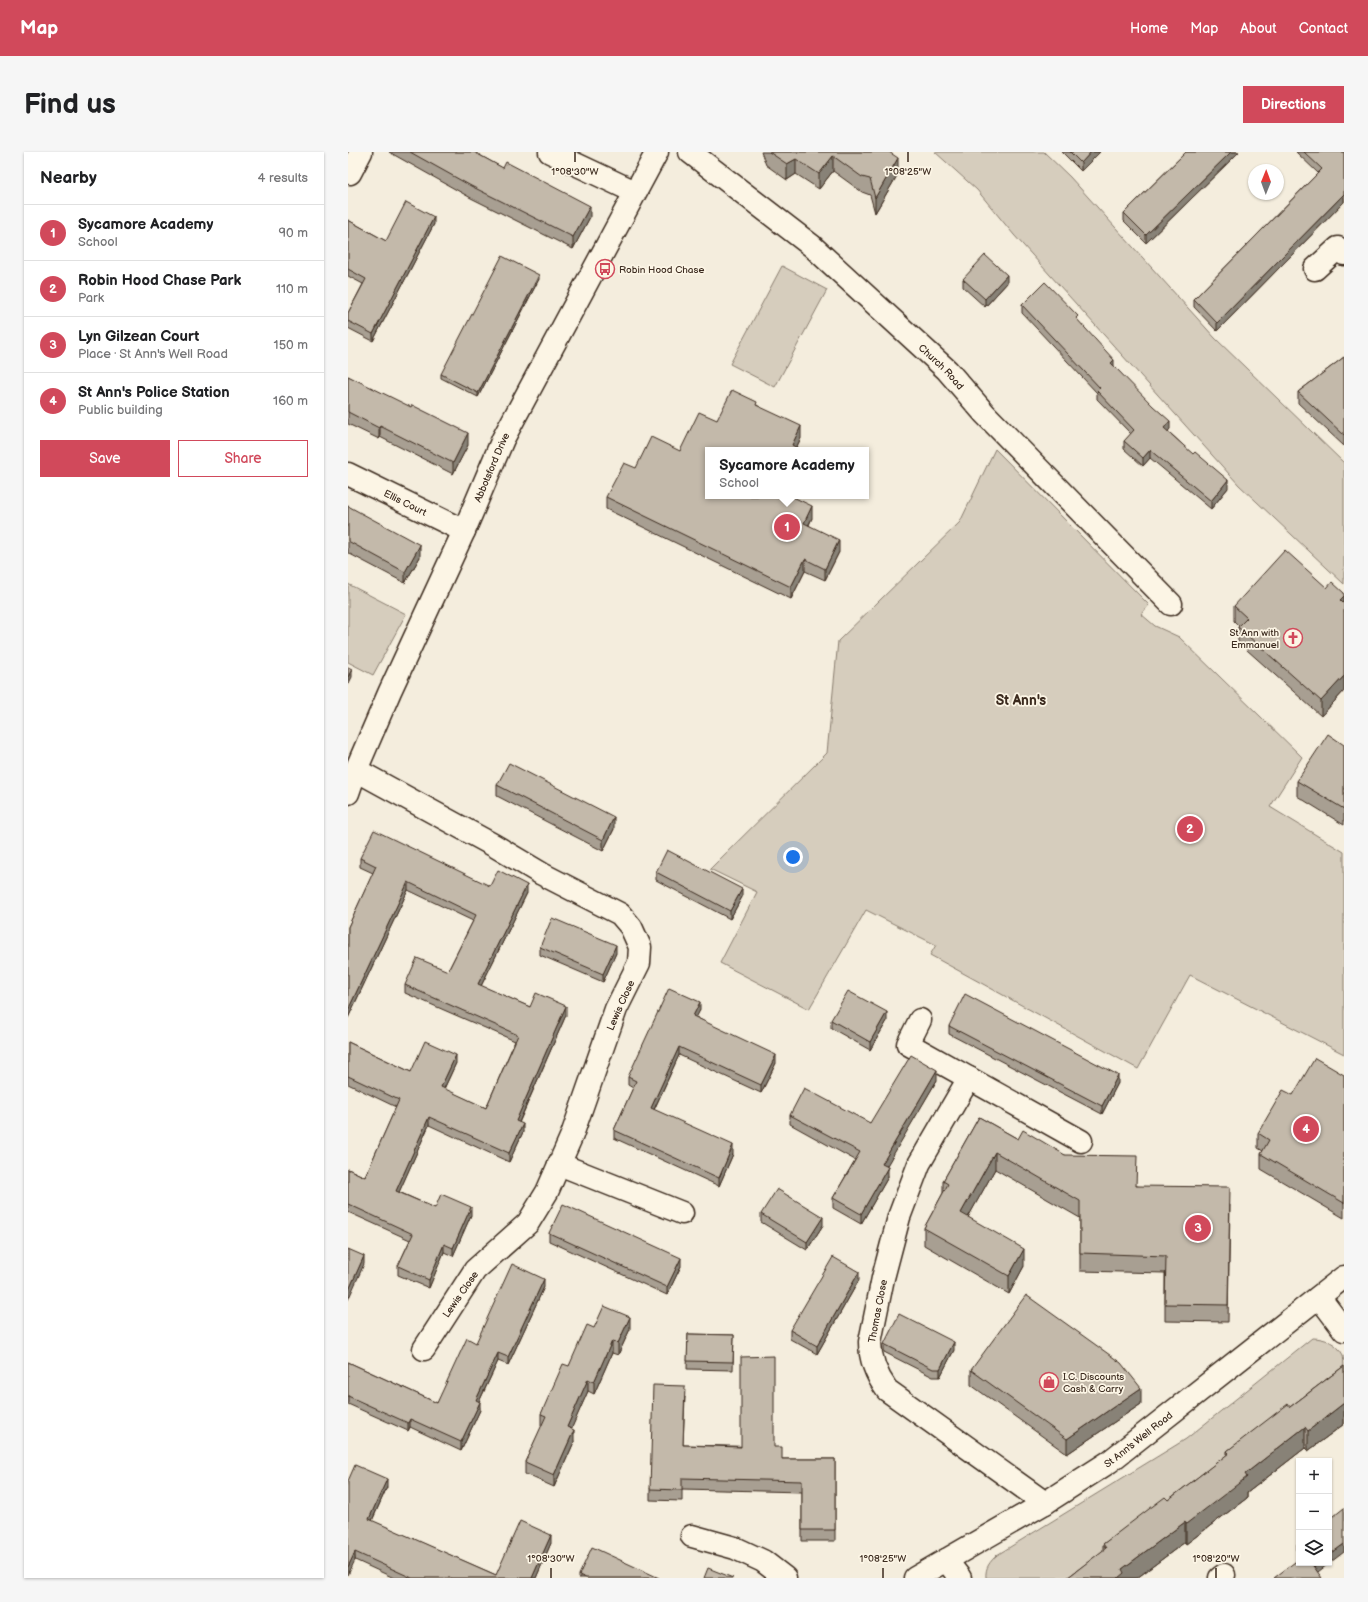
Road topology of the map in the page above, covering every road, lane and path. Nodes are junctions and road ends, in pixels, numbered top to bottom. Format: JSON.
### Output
{"nodes":[{"id":1,"x":361,"y":152,"type":"edge"},
{"id":2,"x":550,"y":152,"type":"edge"},
{"id":3,"x":657,"y":152,"type":"edge"},
{"id":4,"x":690,"y":152,"type":"edge"},
{"id":5,"x":350,"y":173,"type":"dead end"},
{"id":6,"x":635,"y":192,"type":"junction"},
{"id":7,"x":1344,"y":254,"type":"edge"},
{"id":8,"x":1315,"y":269,"type":"dead end"},
{"id":9,"x":348,"y":474,"type":"edge"},
{"id":10,"x":464,"y":530,"type":"junction"},
{"id":11,"x":1171,"y":604,"type":"dead end"},
{"id":12,"x":351,"y":783,"type":"edge"},
{"id":13,"x":920,"y":1020,"type":"dead end"},
{"id":14,"x":969,"y":1078,"type":"junction"},
{"id":15,"x":1081,"y":1141,"type":"dead end"},
{"id":16,"x":559,"y":1164,"type":"junction"},
{"id":17,"x":682,"y":1213,"type":"dead end"},
{"id":18,"x":1344,"y":1277,"type":"edge"},
{"id":19,"x":1319,"y":1297,"type":"junction"},
{"id":20,"x":1344,"y":1330,"type":"edge"},
{"id":21,"x":424,"y":1349,"type":"dead end"},
{"id":22,"x":1045,"y":1503,"type":"junction"},
{"id":23,"x":692,"y":1536,"type":"dead end"},
{"id":24,"x":946,"y":1560,"type":"junction"},
{"id":25,"x":785,"y":1578,"type":"edge"},
{"id":26,"x":915,"y":1578,"type":"edge"},
{"id":27,"x":960,"y":1578,"type":"edge"}],
"edges":[{"from":1,"to":5,"type":"street"},
{"from":2,"to":6,"type":"street"},
{"from":3,"to":6,"type":"street","name":"Abbotsford Drive"},
{"from":4,"to":11,"type":"street","name":"Church Road"},
{"from":6,"to":10,"type":"street","name":"Abbotsford Drive"},
{"from":7,"to":8,"type":"street"},
{"from":9,"to":10,"type":"street","name":"Ellis Court"},
{"from":10,"to":12,"type":"street","name":"Abbotsford Drive"},
{"from":12,"to":16,"type":"street","name":"Lewis Close"},
{"from":13,"to":14,"type":"street"},
{"from":14,"to":15,"type":"street"},
{"from":14,"to":22,"type":"street","name":"Thomas Close"},
{"from":16,"to":17,"type":"street"},
{"from":16,"to":21,"type":"street","name":"Lewis Close"},
{"from":18,"to":19,"type":"street","name":"St Ann's Well Road"},
{"from":19,"to":20,"type":"street"},
{"from":19,"to":22,"type":"street","name":"St Ann's Well Road"},
{"from":22,"to":24,"type":"street","name":"St Ann's Well Road"},
{"from":23,"to":25,"type":"street"},
{"from":24,"to":26,"type":"street","name":"St Ann's Well Road"},
{"from":24,"to":27,"type":"street"}]}
